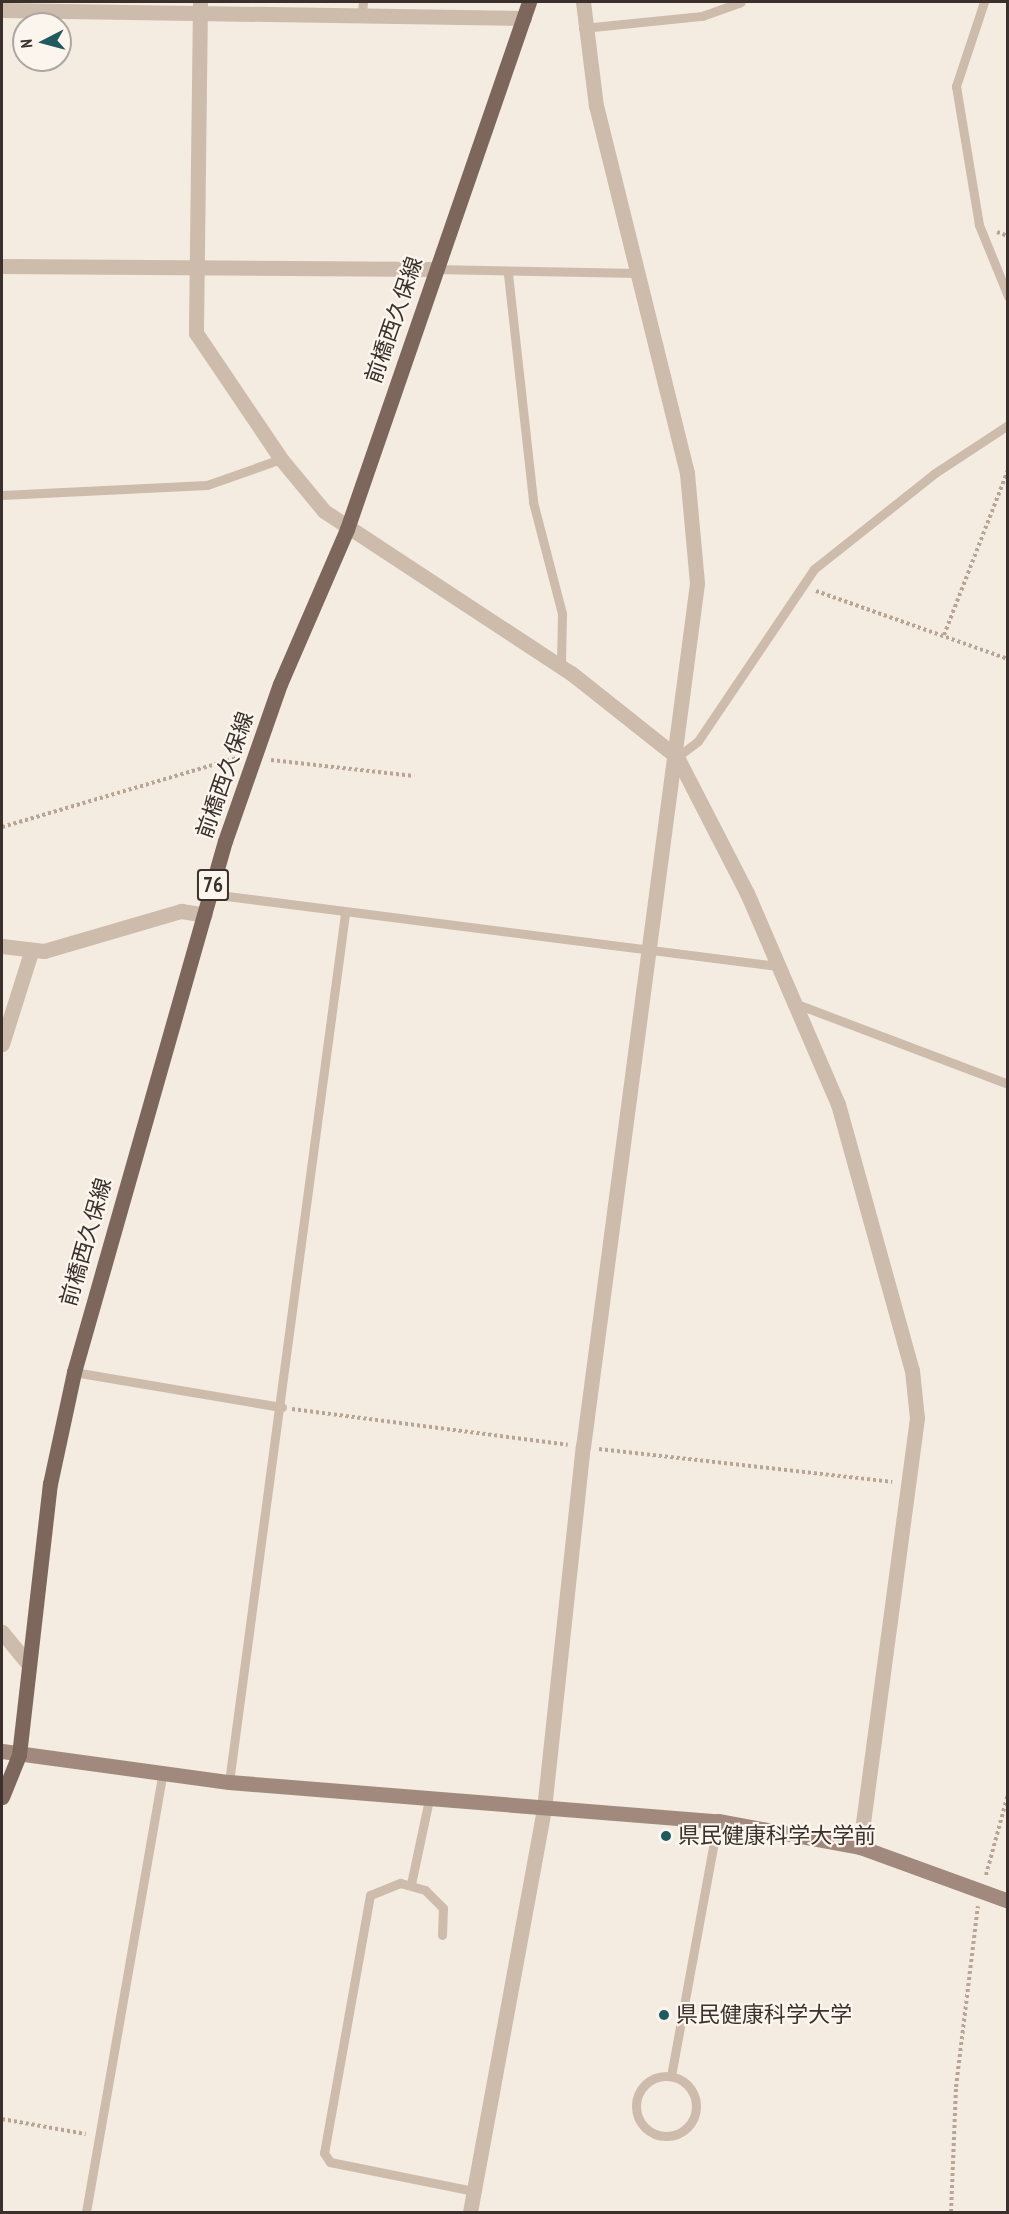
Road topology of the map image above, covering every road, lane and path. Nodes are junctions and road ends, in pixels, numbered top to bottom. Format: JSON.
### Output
{"nodes":[{"id":1,"x":529,"y":2,"type":"edge"},
{"id":2,"x":584,"y":2,"type":"edge"},
{"id":3,"x":741,"y":2,"type":"edge"},
{"id":4,"x":984,"y":2,"type":"edge"},
{"id":5,"x":201,"y":7,"type":"edge"},
{"id":6,"x":362,"y":8,"type":"edge"},
{"id":7,"x":2,"y":10,"type":"edge"},
{"id":8,"x":524,"y":18,"type":"junction"},
{"id":9,"x":583,"y":28,"type":"junction"},
{"id":10,"x":2,"y":266,"type":"edge"},
{"id":11,"x":198,"y":268,"type":"junction"},
{"id":12,"x":434,"y":269,"type":"junction"},
{"id":13,"x":638,"y":273,"type":"junction"},
{"id":14,"x":508,"y":274,"type":"junction"},
{"id":15,"x":1008,"y":296,"type":"edge"},
{"id":16,"x":1008,"y":424,"type":"edge"},
{"id":17,"x":281,"y":459,"type":"junction"},
{"id":18,"x":1008,"y":470,"type":"edge"},
{"id":19,"x":2,"y":495,"type":"edge"},
{"id":20,"x":347,"y":529,"type":"junction"},
{"id":21,"x":800,"y":587,"type":"junction"},
{"id":22,"x":944,"y":635,"type":"junction"},
{"id":23,"x":1008,"y":659,"type":"edge"},
{"id":24,"x":561,"y":667,"type":"junction"},
{"id":25,"x":252,"y":758,"type":"junction"},
{"id":26,"x":677,"y":758,"type":"junction"},
{"id":27,"x":414,"y":776,"type":"dead end"},
{"id":28,"x":2,"y":827,"type":"edge"},
{"id":29,"x":211,"y":894,"type":"junction"},
{"id":30,"x":345,"y":914,"type":"junction"},
{"id":31,"x":205,"y":915,"type":"junction"},
{"id":32,"x":2,"y":946,"type":"edge"},
{"id":33,"x":31,"y":952,"type":"junction"},
{"id":34,"x":652,"y":953,"type":"junction"},
{"id":35,"x":778,"y":966,"type":"junction"},
{"id":36,"x":794,"y":1003,"type":"junction"},
{"id":37,"x":2,"y":1044,"type":"edge"},
{"id":38,"x":1008,"y":1084,"type":"edge"},
{"id":39,"x":74,"y":1372,"type":"junction"},
{"id":40,"x":282,"y":1407,"type":"junction"},
{"id":41,"x":583,"y":1447,"type":"junction"},
{"id":42,"x":908,"y":1484,"type":"junction"},
{"id":43,"x":2,"y":1632,"type":"edge"},
{"id":44,"x":29,"y":1665,"type":"junction"},
{"id":45,"x":2,"y":1750,"type":"edge"},
{"id":46,"x":19,"y":1755,"type":"junction"},
{"id":47,"x":162,"y":1775,"type":"junction"},
{"id":48,"x":229,"y":1782,"type":"junction"},
{"id":49,"x":1008,"y":1794,"type":"edge"},
{"id":50,"x":2,"y":1797,"type":"edge"},
{"id":51,"x":429,"y":1798,"type":"junction"},
{"id":52,"x":544,"y":1809,"type":"junction"},
{"id":53,"x":718,"y":1821,"type":"junction"},
{"id":54,"x":860,"y":1847,"type":"junction"},
{"id":55,"x":411,"y":1884,"type":"junction"},
{"id":56,"x":981,"y":1890,"type":"junction"},
{"id":57,"x":1002,"y":1899,"type":"edge"},
{"id":58,"x":442,"y":1935,"type":"dead end"},
{"id":59,"x":671,"y":2076,"type":"junction"},
{"id":60,"x":2,"y":2119,"type":"edge"},
{"id":61,"x":100,"y":2136,"type":"junction"},
{"id":62,"x":474,"y":2191,"type":"junction"},
{"id":63,"x":86,"y":2212,"type":"edge"},
{"id":64,"x":470,"y":2212,"type":"edge"},
{"id":65,"x":951,"y":2212,"type":"edge"}],
"edges":[{"from":1,"to":8,"type":"main road","name":"前橋西久保線","number":"76"},
{"from":2,"to":9,"type":"street"},
{"from":3,"to":9,"type":"lane"},
{"from":4,"to":15,"type":"lane"},
{"from":5,"to":6,"type":"street"},
{"from":5,"to":7,"type":"street"},
{"from":5,"to":11,"type":"street"},
{"from":6,"to":8,"type":"street"},
{"from":8,"to":12,"type":"main road","name":"前橋西久保線","number":"76"},
{"from":9,"to":13,"type":"street"},
{"from":10,"to":11,"type":"street"},
{"from":11,"to":12,"type":"street"},
{"from":11,"to":17,"type":"street"},
{"from":12,"to":14,"type":"lane"},
{"from":12,"to":20,"type":"main road","name":"前橋西久保線","number":"76"},
{"from":13,"to":14,"type":"lane"},
{"from":13,"to":26,"type":"street"},
{"from":14,"to":24,"type":"lane"},
{"from":16,"to":21,"type":"lane"},
{"from":17,"to":19,"type":"lane"},
{"from":17,"to":20,"type":"street"},
{"from":18,"to":22,"type":"path"},
{"from":20,"to":24,"type":"street"},
{"from":20,"to":25,"type":"main road","name":"前橋西久保線","number":"76"},
{"from":21,"to":22,"type":"path"},
{"from":21,"to":26,"type":"lane"},
{"from":22,"to":23,"type":"path"},
{"from":24,"to":26,"type":"street"},
{"from":25,"to":27,"type":"path"},
{"from":25,"to":28,"type":"path"},
{"from":25,"to":29,"type":"main road","name":"前橋西久保線","number":"76"},
{"from":26,"to":34,"type":"street"},
{"from":26,"to":35,"type":"street"},
{"from":29,"to":30,"type":"lane"},
{"from":29,"to":31,"type":"main road","name":"前橋西久保線","number":"76"},
{"from":30,"to":34,"type":"lane"},
{"from":30,"to":40,"type":"lane"},
{"from":31,"to":33,"type":"street"},
{"from":31,"to":39,"type":"main road","name":"前橋西久保線","number":"76"},
{"from":32,"to":33,"type":"street"},
{"from":33,"to":37,"type":"street"},
{"from":34,"to":35,"type":"lane"},
{"from":34,"to":41,"type":"street"},
{"from":35,"to":36,"type":"street"},
{"from":36,"to":38,"type":"lane"},
{"from":36,"to":42,"type":"street"},
{"from":39,"to":40,"type":"lane"},
{"from":39,"to":44,"type":"main road","name":"前橋西久保線","number":"76"},
{"from":40,"to":41,"type":"path"},
{"from":40,"to":48,"type":"lane"},
{"from":41,"to":42,"type":"path"},
{"from":41,"to":52,"type":"street"},
{"from":42,"to":54,"type":"street"},
{"from":43,"to":44,"type":"street"},
{"from":44,"to":46,"type":"main road","name":"前橋西久保線","number":"76"},
{"from":45,"to":46,"type":"street"},
{"from":46,"to":47,"type":"street"},
{"from":46,"to":50,"type":"main road","name":"前橋西久保線","number":"76"},
{"from":47,"to":48,"type":"street"},
{"from":47,"to":61,"type":"lane"},
{"from":48,"to":51,"type":"street"},
{"from":49,"to":56,"type":"path"},
{"from":51,"to":52,"type":"street"},
{"from":51,"to":55,"type":"lane"},
{"from":52,"to":53,"type":"street"},
{"from":52,"to":62,"type":"street"},
{"from":53,"to":54,"type":"street"},
{"from":53,"to":59,"type":"lane"},
{"from":54,"to":56,"type":"street"},
{"from":55,"to":58,"type":"lane"},
{"from":55,"to":62,"type":"lane"},
{"from":56,"to":57,"type":"street"},
{"from":56,"to":65,"type":"path"},
{"from":59,"to":59,"type":"lane"},
{"from":60,"to":61,"type":"path"},
{"from":61,"to":63,"type":"lane"},
{"from":62,"to":64,"type":"street"}]}
